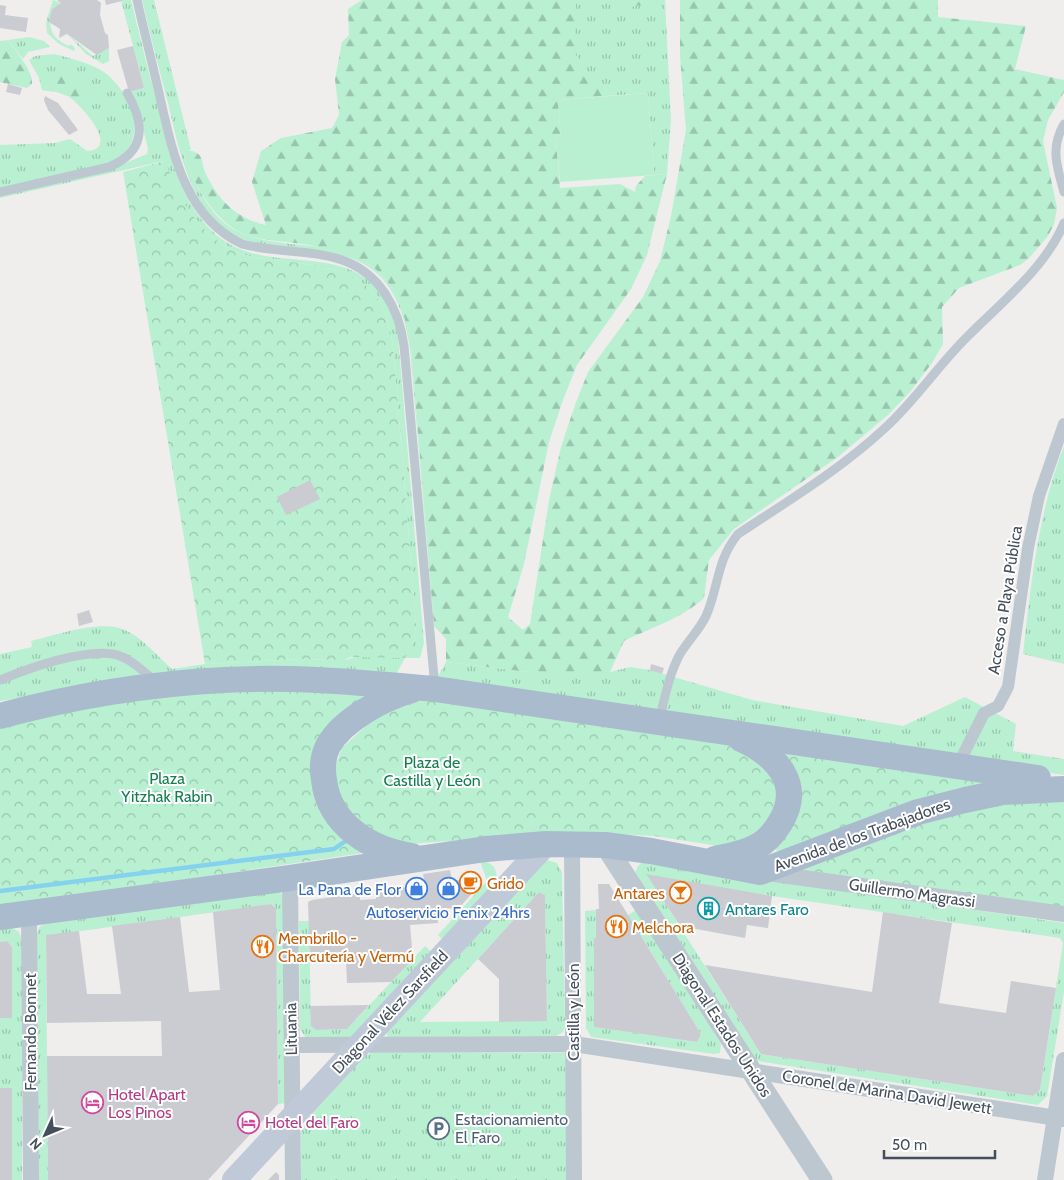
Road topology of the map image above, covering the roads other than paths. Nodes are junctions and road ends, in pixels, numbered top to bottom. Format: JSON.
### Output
{"nodes":[{"id":1,"x":137,"y":0,"type":"edge"},
{"id":2,"x":127,"y":93,"type":"dead end"},
{"id":3,"x":1064,"y":124,"type":"edge"},
{"id":4,"x":0,"y":192,"type":"edge"},
{"id":5,"x":1064,"y":192,"type":"edge"},
{"id":6,"x":1064,"y":222,"type":"edge"},
{"id":7,"x":1064,"y":424,"type":"edge"},
{"id":8,"x":0,"y":680,"type":"edge"},
{"id":9,"x":158,"y":685,"type":"junction"},
{"id":10,"x":426,"y":689,"type":"junction"},
{"id":11,"x":0,"y":716,"type":"edge"},
{"id":12,"x":659,"y":723,"type":"junction"},
{"id":13,"x":731,"y":734,"type":"junction"},
{"id":14,"x":957,"y":767,"type":"junction"},
{"id":15,"x":1064,"y":782,"type":"edge"},
{"id":16,"x":1064,"y":789,"type":"edge"},
{"id":17,"x":572,"y":843,"type":"junction"},
{"id":18,"x":546,"y":844,"type":"junction"},
{"id":19,"x":605,"y":845,"type":"junction"},
{"id":20,"x":423,"y":858,"type":"junction"},
{"id":21,"x":707,"y":860,"type":"junction"},
{"id":22,"x":760,"y":872,"type":"junction"},
{"id":23,"x":290,"y":878,"type":"junction"},
{"id":24,"x":30,"y":913,"type":"junction"},
{"id":25,"x":1064,"y":914,"type":"edge"},
{"id":26,"x":0,"y":917,"type":"edge"},
{"id":27,"x":292,"y":1044,"type":"junction"},
{"id":28,"x":574,"y":1044,"type":"junction"},
{"id":29,"x":360,"y":1045,"type":"junction"},
{"id":30,"x":1064,"y":1060,"type":"edge"},
{"id":31,"x":752,"y":1072,"type":"junction"},
{"id":32,"x":292,"y":1117,"type":"junction"},
{"id":33,"x":1060,"y":1118,"type":"edge"},
{"id":34,"x":31,"y":1180,"type":"edge"},
{"id":35,"x":234,"y":1180,"type":"edge"},
{"id":36,"x":293,"y":1180,"type":"edge"},
{"id":37,"x":574,"y":1180,"type":"edge"},
{"id":38,"x":822,"y":1180,"type":"edge"},
{"id":39,"x":1045,"y":1180,"type":"edge"}],
"edges":[{"from":1,"to":10,"type":"lane"},
{"from":2,"to":4,"type":"lane"},
{"from":3,"to":5,"type":"lane"},
{"from":6,"to":12,"type":"lane"},
{"from":7,"to":14,"type":"street","name":"Acceso a Playa Pública"},
{"from":8,"to":9,"type":"lane"},
{"from":9,"to":10,"type":"main road"},
{"from":9,"to":11,"type":"main road"},
{"from":10,"to":12,"type":"main road"},
{"from":10,"to":20,"type":"main road"},
{"from":12,"to":13,"type":"main road"},
{"from":13,"to":14,"type":"main road"},
{"from":13,"to":21,"type":"main road"},
{"from":14,"to":15,"type":"main road"},
{"from":16,"to":22,"type":"main road","name":"Avenida de los Trabajadores"},
{"from":17,"to":18,"type":"main road","name":"Avenida de los Trabajadores"},
{"from":17,"to":19,"type":"main road","name":"Avenida de los Trabajadores"},
{"from":17,"to":28,"type":"street","name":"Castilla y León"},
{"from":18,"to":20,"type":"main road","name":"Avenida de los Trabajadores"},
{"from":18,"to":29,"type":"main road","name":"Diagonal Vélez Sarsfield"},
{"from":19,"to":21,"type":"main road","name":"Avenida de los Trabajadores"},
{"from":19,"to":31,"type":"street","name":"Diagonal Estados Unidos"},
{"from":20,"to":23,"type":"main road","name":"Avenida de los Trabajadores"},
{"from":21,"to":22,"type":"main road","name":"Avenida de los Trabajadores"},
{"from":22,"to":25,"type":"street","name":"Guillermo Magrassi"},
{"from":23,"to":24,"type":"main road","name":"Avenida de los Trabajadores"},
{"from":23,"to":27,"type":"street","name":"Lituania"},
{"from":24,"to":26,"type":"main road","name":"Avenida de los Trabajadores"},
{"from":24,"to":34,"type":"street","name":"Fernando Bonnet"},
{"from":27,"to":29,"type":"street","name":"Coronel de Marina David Jewett"},
{"from":27,"to":32,"type":"street","name":"Lituania"},
{"from":28,"to":29,"type":"street","name":"Coronel de Marina David Jewett"},
{"from":28,"to":31,"type":"street","name":"Coronel de Marina David Jewett"},
{"from":28,"to":37,"type":"street","name":"Castilla y León"},
{"from":29,"to":32,"type":"main road","name":"Diagonal Vélez Sarsfield"},
{"from":30,"to":33,"type":"street"},
{"from":31,"to":33,"type":"street","name":"Coronel de Marina David Jewett"},
{"from":31,"to":38,"type":"street","name":"Diagonal Estados Unidos"},
{"from":32,"to":35,"type":"main road","name":"Diagonal Vélez Sarsfield"},
{"from":32,"to":36,"type":"street","name":"Lituania"},
{"from":33,"to":39,"type":"street"}]}
